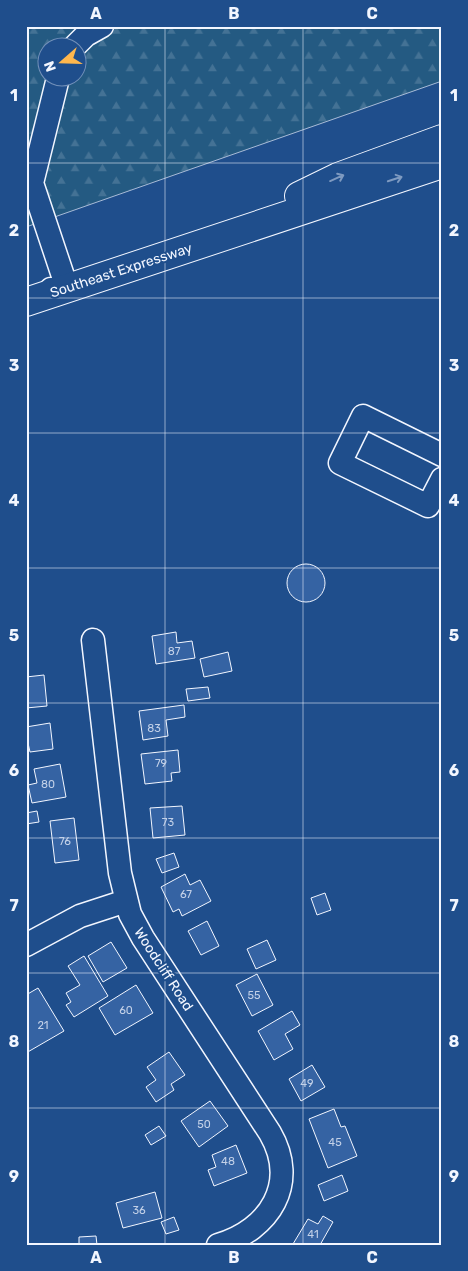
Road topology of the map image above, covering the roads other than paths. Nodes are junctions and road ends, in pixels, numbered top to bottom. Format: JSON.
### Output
{"nodes":[{"id":1,"x":102,"y":26,"type":"edge"},
{"id":2,"x":83,"y":38,"type":"edge"},
{"id":3,"x":56,"y":88,"type":"edge"},
{"id":4,"x":442,"y":139,"type":"edge"},
{"id":5,"x":442,"y":164,"type":"edge"},
{"id":6,"x":216,"y":239,"type":"junction"},
{"id":7,"x":67,"y":288,"type":"junction"},
{"id":8,"x":26,"y":290,"type":"edge"},
{"id":9,"x":26,"y":302,"type":"edge"},
{"id":10,"x":442,"y":455,"type":"edge"},
{"id":11,"x":442,"y":479,"type":"edge"},
{"id":12,"x":93,"y":640,"type":"dead end"},
{"id":13,"x":126,"y":901,"type":"junction"},
{"id":14,"x":26,"y":945,"type":"edge"},
{"id":15,"x":218,"y":1245,"type":"edge"}],
"edges":[{"from":1,"to":2,"type":"street"},
{"from":3,"to":7,"type":"street"},
{"from":6,"to":4,"type":"highway","one_way":true},
{"from":6,"to":5,"type":"highway","one_way":true},
{"from":6,"to":7,"type":"highway","name":"Southeast Expressway"},
{"from":7,"to":8,"type":"street"},
{"from":7,"to":9,"type":"highway","name":"Southeast Expressway"},
{"from":10,"to":11,"type":"street"},
{"from":12,"to":13,"type":"street","name":"Woodcliff Road"},
{"from":13,"to":14,"type":"street"},
{"from":13,"to":15,"type":"street","name":"Woodcliff Road"}]}
